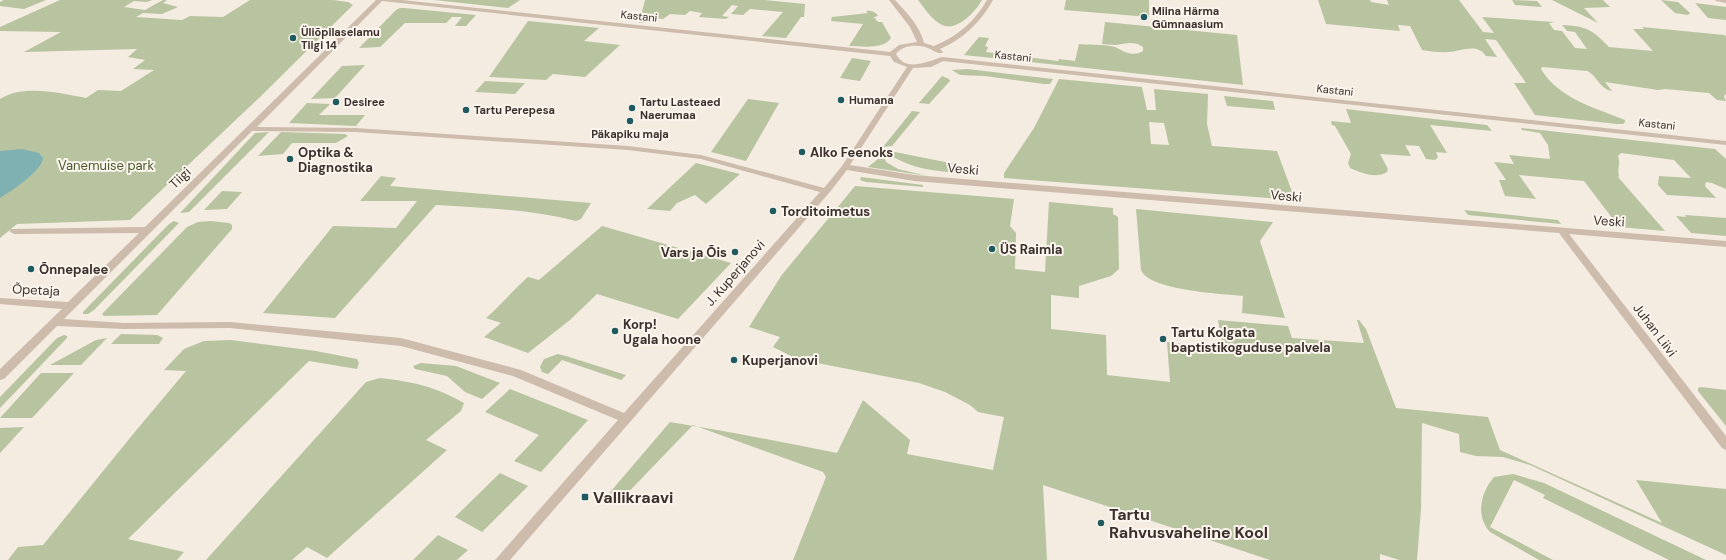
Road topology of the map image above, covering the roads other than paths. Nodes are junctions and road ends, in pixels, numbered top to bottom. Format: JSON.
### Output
{"nodes":[{"id":1,"x":380,"y":0,"type":"edge"},
{"id":2,"x":384,"y":0,"type":"edge"},
{"id":3,"x":892,"y":0,"type":"edge"},
{"id":4,"x":990,"y":0,"type":"edge"},
{"id":5,"x":1718,"y":0,"type":"edge"},
{"id":6,"x":1726,"y":1,"type":"edge"},
{"id":7,"x":920,"y":45,"type":"junction"},
{"id":8,"x":935,"y":48,"type":"junction"},
{"id":9,"x":892,"y":54,"type":"junction"},
{"id":10,"x":942,"y":59,"type":"junction"},
{"id":11,"x":911,"y":66,"type":"junction"},
{"id":12,"x":249,"y":128,"type":"junction"},
{"id":13,"x":1726,"y":142,"type":"edge"},
{"id":14,"x":845,"y":167,"type":"junction"},
{"id":15,"x":826,"y":191,"type":"junction"},
{"id":16,"x":146,"y":230,"type":"junction"},
{"id":17,"x":14,"y":231,"type":"dead end"},
{"id":18,"x":1562,"y":231,"type":"junction"},
{"id":19,"x":1726,"y":244,"type":"edge"},
{"id":20,"x":0,"y":302,"type":"edge"},
{"id":21,"x":71,"y":306,"type":"junction"},
{"id":22,"x":55,"y":322,"type":"junction"},
{"id":23,"x":0,"y":376,"type":"edge"},
{"id":24,"x":626,"y":419,"type":"junction"},
{"id":25,"x":1726,"y":445,"type":"edge"},
{"id":26,"x":502,"y":560,"type":"edge"}],
"edges":[{"from":1,"to":12,"type":"street","name":"Tiigi"},
{"from":2,"to":9,"type":"street","name":"Kastani"},
{"from":3,"to":7,"type":"street"},
{"from":4,"to":8,"type":"street"},
{"from":5,"to":6,"type":"street"},
{"from":7,"to":8,"type":"street"},
{"from":7,"to":9,"type":"street"},
{"from":8,"to":10,"type":"street"},
{"from":9,"to":11,"type":"street"},
{"from":10,"to":11,"type":"street"},
{"from":10,"to":13,"type":"street","name":"Kastani"},
{"from":11,"to":14,"type":"street","name":"J. Kuperjanovi"},
{"from":12,"to":15,"type":"street"},
{"from":12,"to":16,"type":"street","name":"Tiigi"},
{"from":14,"to":15,"type":"street","name":"J. Kuperjanovi"},
{"from":14,"to":18,"type":"street","name":"Veski"},
{"from":15,"to":24,"type":"street","name":"J. Kuperjanovi"},
{"from":16,"to":17,"type":"street"},
{"from":16,"to":21,"type":"street","name":"Tiigi"},
{"from":18,"to":19,"type":"street","name":"Veski"},
{"from":18,"to":25,"type":"street","name":"Juhan Liivi"},
{"from":20,"to":21,"type":"street","name":"Õpetaja"},
{"from":21,"to":22,"type":"street","name":"Tiigi"},
{"from":22,"to":23,"type":"street","name":"Tiigi"},
{"from":22,"to":24,"type":"street"},
{"from":24,"to":26,"type":"street","name":"J. Kuperjanovi"}]}
